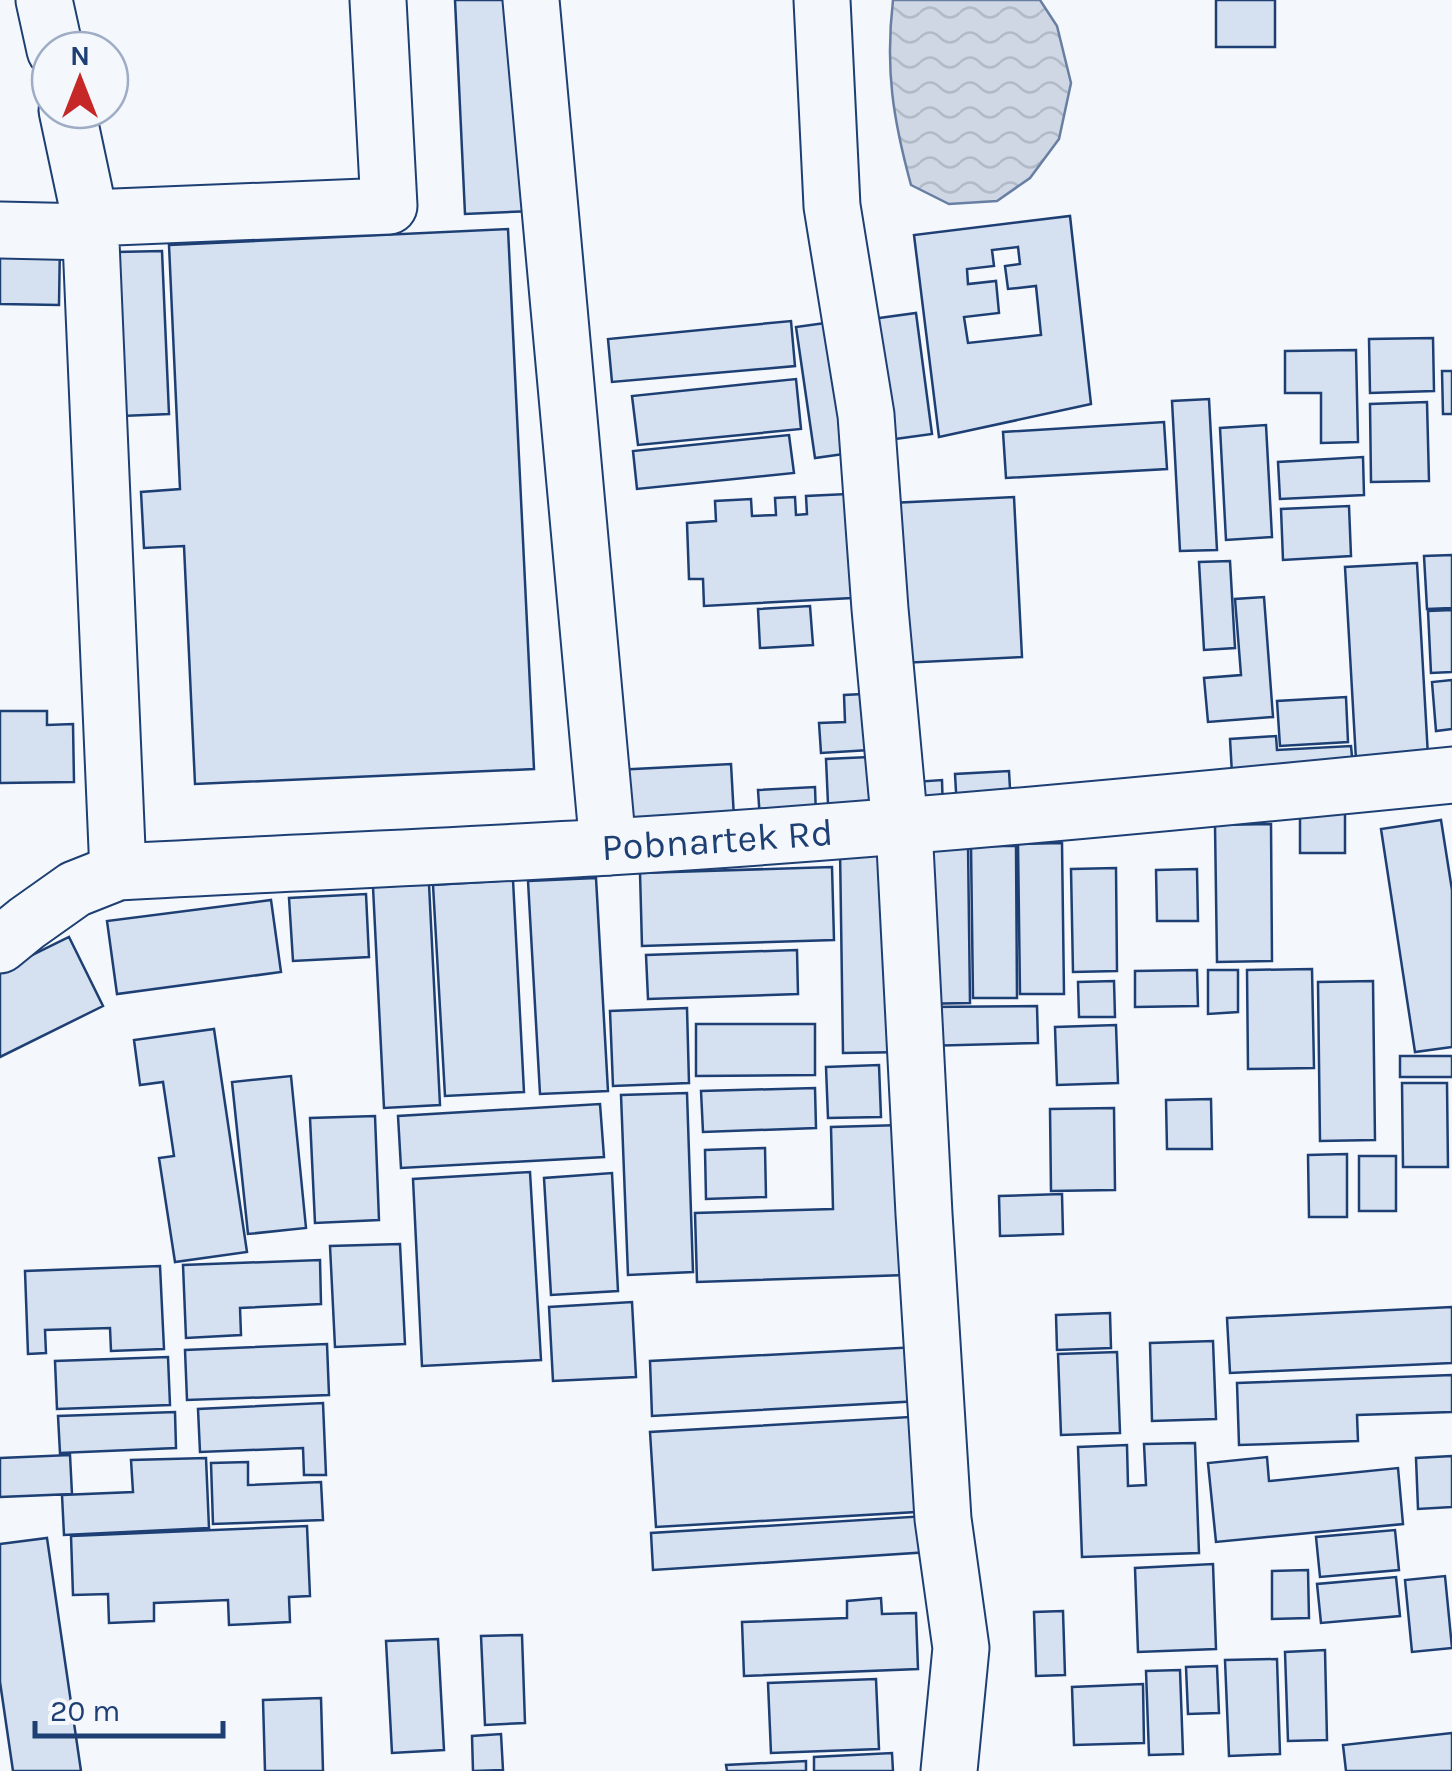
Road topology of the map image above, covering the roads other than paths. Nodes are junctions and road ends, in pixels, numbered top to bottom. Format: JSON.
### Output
{"nodes":[{"id":1,"x":44,"y":0,"type":"edge"},
{"id":2,"x":378,"y":0,"type":"edge"},
{"id":3,"x":531,"y":0,"type":"edge"},
{"id":4,"x":822,"y":0,"type":"edge"},
{"id":5,"x":50,"y":30,"type":"edge"},
{"id":6,"x":71,"y":130,"type":"edge"},
{"id":7,"x":91,"y":225,"type":"junction"},
{"id":8,"x":0,"y":230,"type":"edge"},
{"id":9,"x":1452,"y":775,"type":"edge"},
{"id":10,"x":902,"y":827,"type":"junction"},
{"id":11,"x":608,"y":848,"type":"junction"},
{"id":12,"x":118,"y":872,"type":"junction"},
{"id":13,"x":0,"y":945,"type":"edge"},
{"id":14,"x":949,"y":1771,"type":"edge"}],
"edges":[{"from":1,"to":5,"type":"street"},
{"from":2,"to":7,"type":"street"},
{"from":3,"to":11,"type":"street"},
{"from":4,"to":10,"type":"street"},
{"from":6,"to":7,"type":"street"},
{"from":7,"to":8,"type":"street"},
{"from":7,"to":12,"type":"street"},
{"from":9,"to":10,"type":"street","name":"Pobnartek Rd"},
{"from":10,"to":11,"type":"street","name":"Pobnartek Rd"},
{"from":10,"to":14,"type":"street"},
{"from":11,"to":12,"type":"street","name":"Pobnartek Rd"},
{"from":12,"to":13,"type":"street","name":"Pobnartek Rd"}]}
